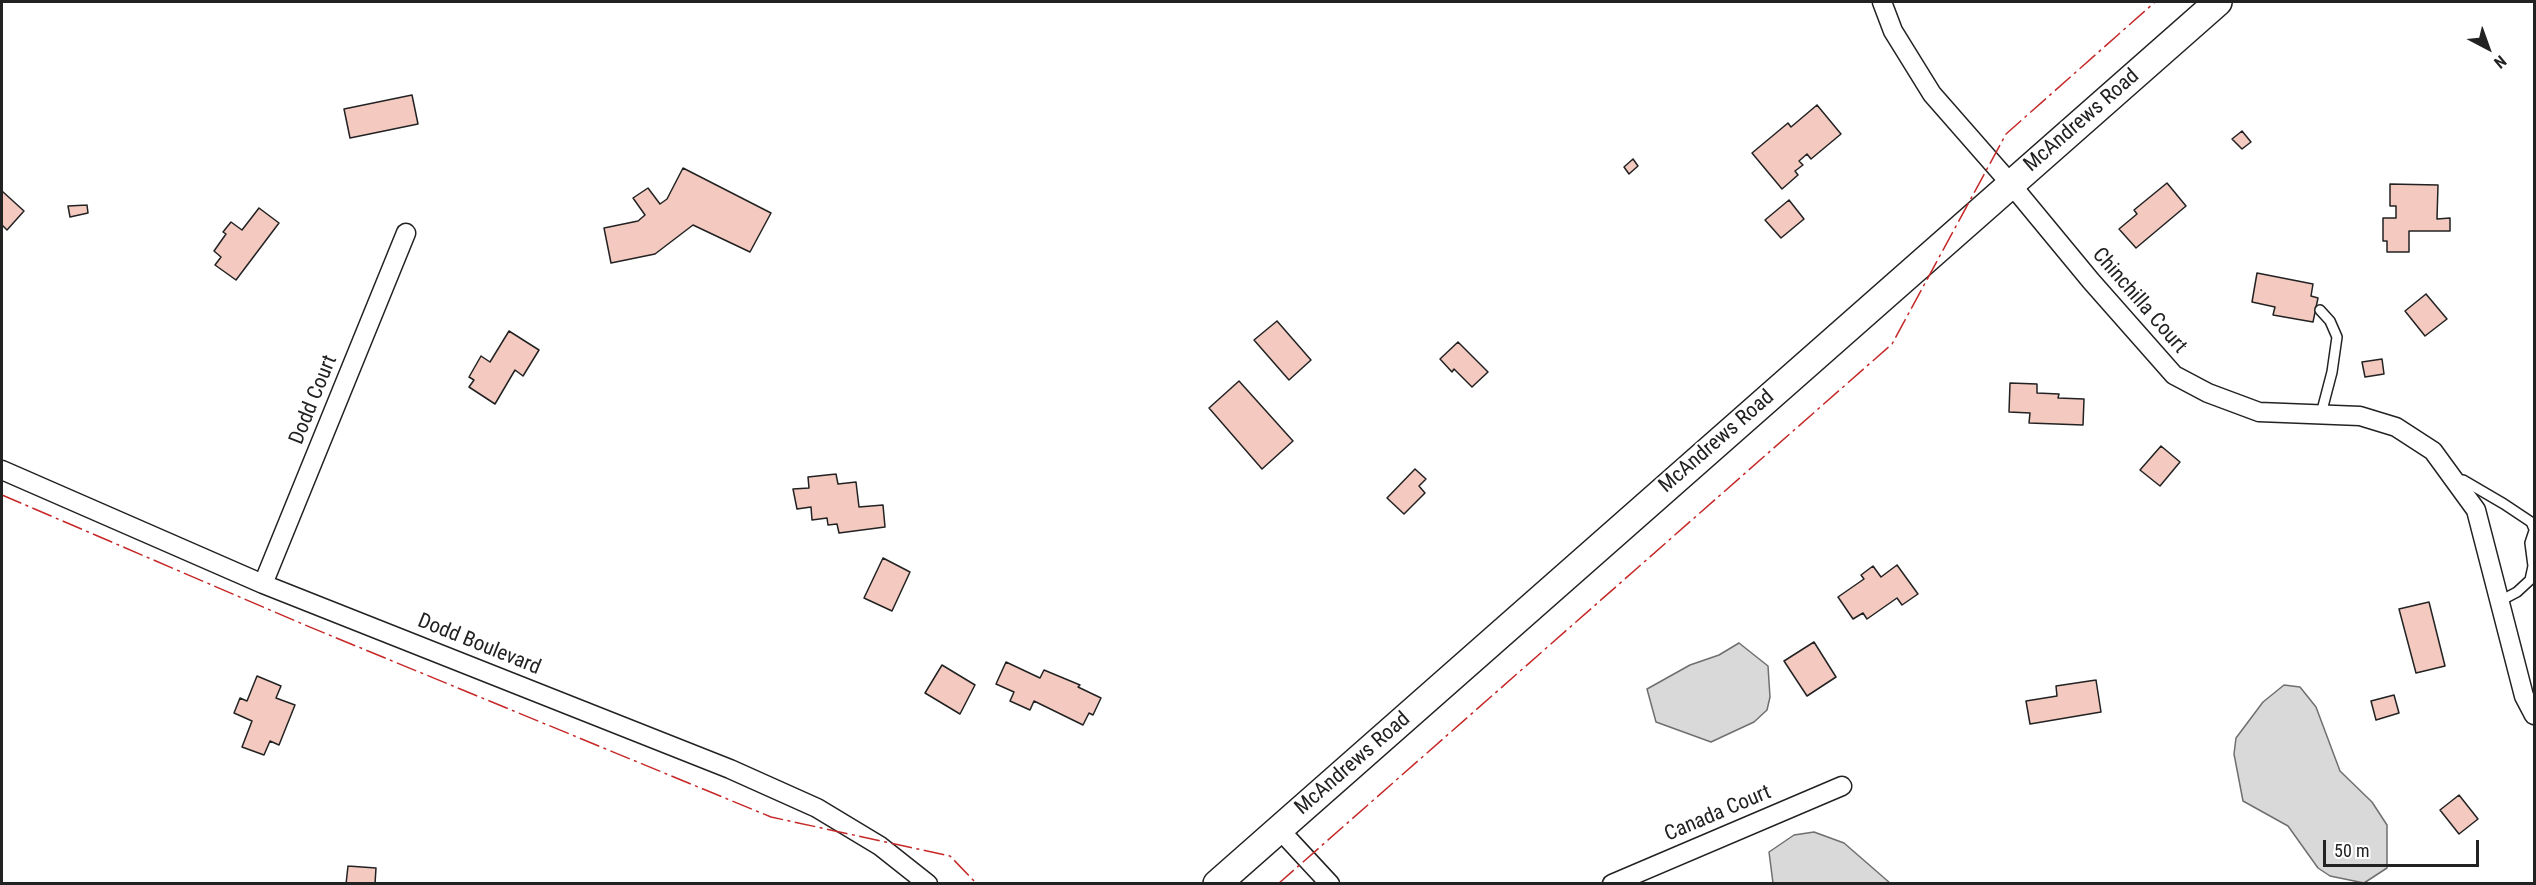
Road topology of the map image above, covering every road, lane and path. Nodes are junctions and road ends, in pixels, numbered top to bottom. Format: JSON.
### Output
{"nodes":[{"id":1,"x":1882,"y":2,"type":"edge"},
{"id":2,"x":2218,"y":2,"type":"edge"},
{"id":3,"x":2010,"y":183,"type":"junction"},
{"id":4,"x":406,"y":232,"type":"dead end"},
{"id":5,"x":2320,"y":310,"type":"dead end"},
{"id":6,"x":2321,"y":414,"type":"junction"},
{"id":7,"x":2,"y":470,"type":"edge"},
{"id":8,"x":2454,"y":480,"type":"junction"},
{"id":9,"x":2535,"y":530,"type":"edge"},
{"id":10,"x":263,"y":584,"type":"junction"},
{"id":11,"x":2499,"y":601,"type":"junction"},
{"id":12,"x":2535,"y":715,"type":"edge"},
{"id":13,"x":1842,"y":786,"type":"dead end"},
{"id":14,"x":1279,"y":829,"type":"junction"},
{"id":15,"x":928,"y":884,"type":"edge"},
{"id":16,"x":1217,"y":884,"type":"edge"},
{"id":17,"x":1330,"y":884,"type":"edge"},
{"id":18,"x":1612,"y":884,"type":"edge"}],
"edges":[{"from":1,"to":3,"type":"street","name":"Chinchilla Court"},
{"from":2,"to":3,"type":"main road","name":"McAndrews Road"},
{"from":3,"to":6,"type":"street","name":"Chinchilla Court"},
{"from":3,"to":14,"type":"main road","name":"McAndrews Road"},
{"from":4,"to":10,"type":"street","name":"Dodd Court"},
{"from":5,"to":6,"type":"lane"},
{"from":6,"to":8,"type":"street","name":"Chinchilla Court"},
{"from":7,"to":10,"type":"street","name":"Dodd Boulevard"},
{"from":8,"to":9,"type":"lane"},
{"from":8,"to":11,"type":"street","name":"Chinchilla Court"},
{"from":9,"to":11,"type":"lane"},
{"from":10,"to":15,"type":"street","name":"Dodd Boulevard"},
{"from":11,"to":12,"type":"street","name":"Chinchilla Court"},
{"from":13,"to":18,"type":"street","name":"Canada Court"},
{"from":14,"to":16,"type":"main road","name":"McAndrews Road"},
{"from":14,"to":17,"type":"street"}]}
